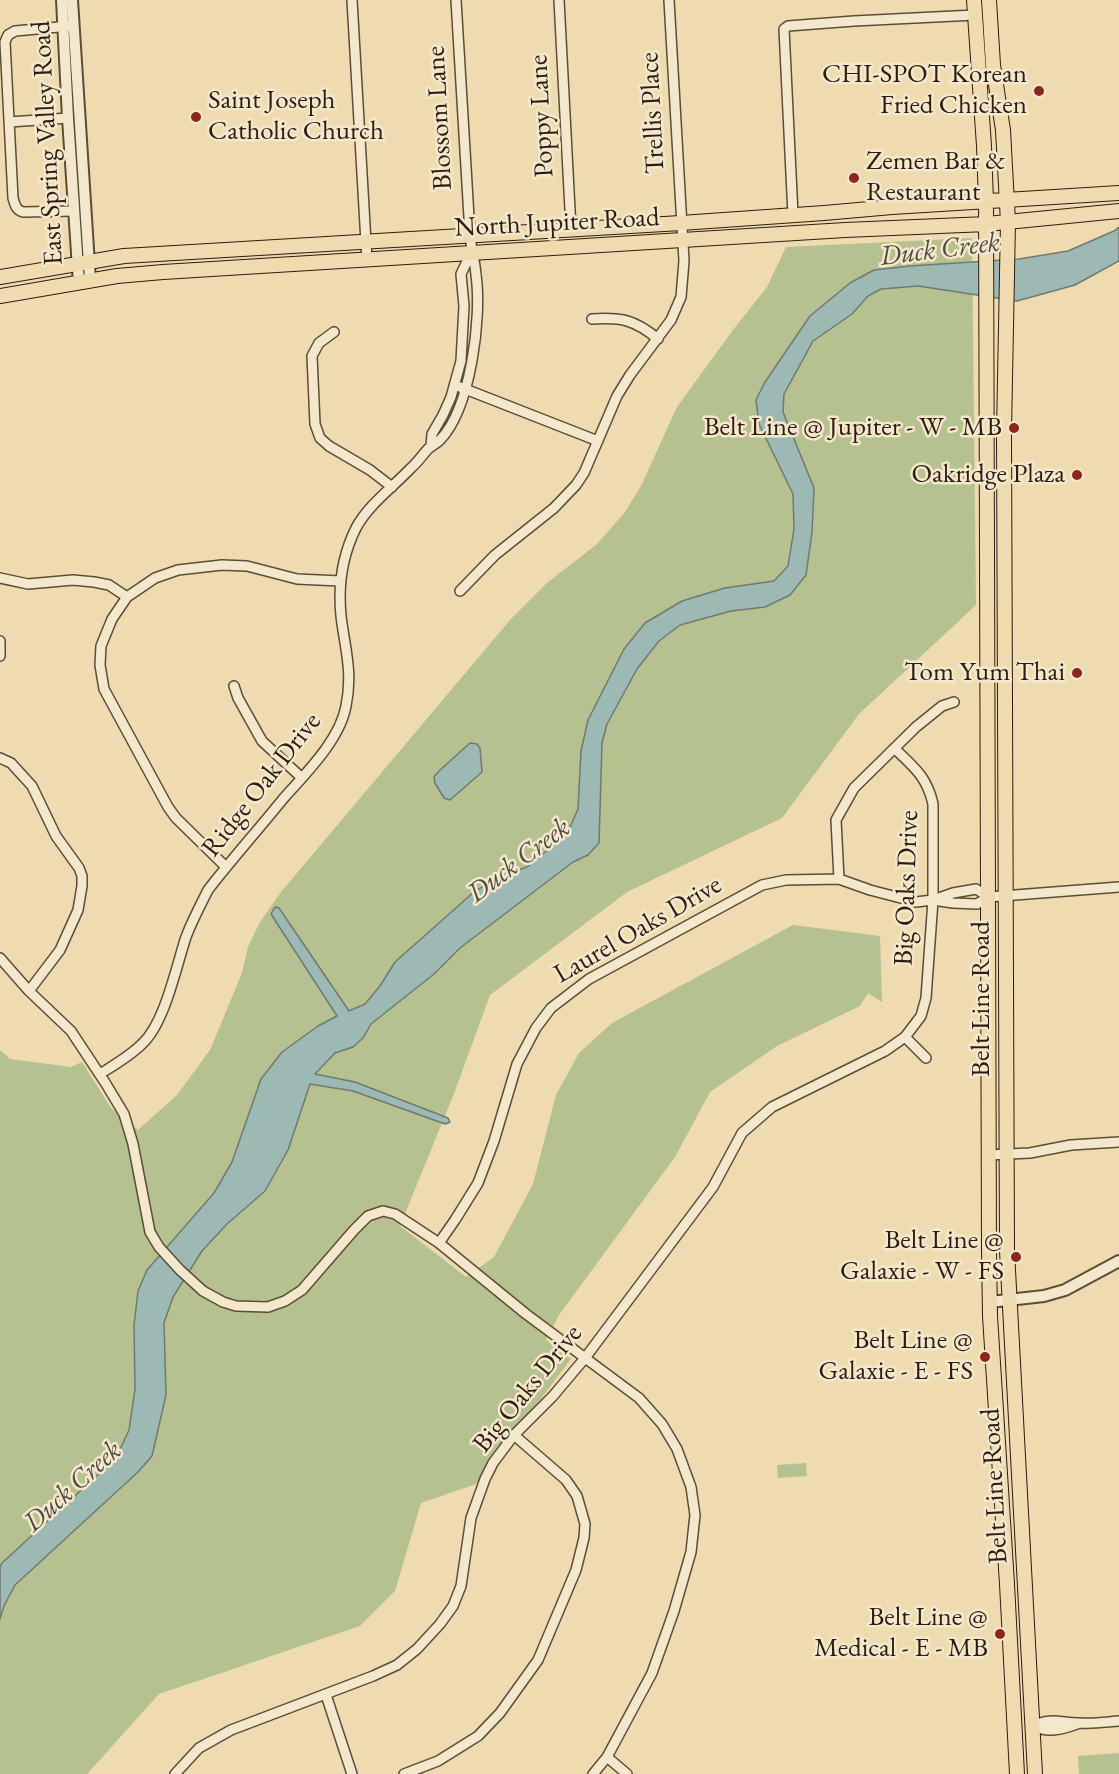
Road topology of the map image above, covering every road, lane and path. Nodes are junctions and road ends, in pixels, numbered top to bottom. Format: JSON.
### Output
{"nodes":[{"id":1,"x":62,"y":0,"type":"edge"},
{"id":2,"x":72,"y":0,"type":"edge"},
{"id":3,"x":352,"y":0,"type":"edge"},
{"id":4,"x":456,"y":0,"type":"edge"},
{"id":5,"x":559,"y":0,"type":"edge"},
{"id":6,"x":669,"y":0,"type":"edge"},
{"id":7,"x":974,"y":0,"type":"edge"},
{"id":8,"x":989,"y":0,"type":"edge"},
{"id":9,"x":975,"y":15,"type":"junction"},
{"id":10,"x":69,"y":26,"type":"junction"},
{"id":11,"x":68,"y":118,"type":"junction"},
{"id":12,"x":9,"y":122,"type":"junction"},
{"id":13,"x":1119,"y":193,"type":"edge"},
{"id":14,"x":1008,"y":200,"type":"junction"},
{"id":15,"x":986,"y":202,"type":"junction"},
{"id":16,"x":74,"y":211,"type":"junction"},
{"id":17,"x":1119,"y":211,"type":"edge"},
{"id":18,"x":824,"y":213,"type":"junction"},
{"id":19,"x":793,"y":215,"type":"junction"},
{"id":20,"x":1008,"y":222,"type":"junction"},
{"id":21,"x":681,"y":223,"type":"junction"},
{"id":22,"x":987,"y":224,"type":"junction"},
{"id":23,"x":571,"y":229,"type":"junction"},
{"id":24,"x":825,"y":231,"type":"junction"},
{"id":25,"x":470,"y":234,"type":"junction"},
{"id":26,"x":682,"y":240,"type":"junction"},
{"id":27,"x":366,"y":242,"type":"junction"},
{"id":28,"x":290,"y":246,"type":"junction"},
{"id":29,"x":195,"y":252,"type":"junction"},
{"id":30,"x":471,"y":253,"type":"junction"},
{"id":31,"x":367,"y":260,"type":"junction"},
{"id":32,"x":83,"y":263,"type":"junction"},
{"id":33,"x":291,"y":264,"type":"junction"},
{"id":34,"x":196,"y":270,"type":"junction"},
{"id":35,"x":0,"y":277,"type":"edge"},
{"id":36,"x":85,"y":282,"type":"junction"},
{"id":37,"x":0,"y":296,"type":"edge"},
{"id":38,"x":592,"y":320,"type":"dead end"},
{"id":39,"x":334,"y":332,"type":"dead end"},
{"id":40,"x":658,"y":339,"type":"junction"},
{"id":41,"x":455,"y":385,"type":"junction"},
{"id":42,"x":466,"y":389,"type":"junction"},
{"id":43,"x":598,"y":441,"type":"junction"},
{"id":44,"x":431,"y":446,"type":"junction"},
{"id":45,"x":392,"y":487,"type":"junction"},
{"id":46,"x":1,"y":581,"type":"edge"},
{"id":47,"x":340,"y":581,"type":"junction"},
{"id":48,"x":460,"y":591,"type":"dead end"},
{"id":49,"x":127,"y":597,"type":"junction"},
{"id":50,"x":987,"y":609,"type":"junction"},
{"id":51,"x":1005,"y":609,"type":"junction"},
{"id":52,"x":0,"y":641,"type":"edge"},
{"id":53,"x":0,"y":657,"type":"edge"},
{"id":54,"x":234,"y":686,"type":"dead end"},
{"id":55,"x":954,"y":702,"type":"dead end"},
{"id":56,"x":895,"y":749,"type":"junction"},
{"id":57,"x":0,"y":758,"type":"edge"},
{"id":58,"x":302,"y":778,"type":"junction"},
{"id":59,"x":988,"y":794,"type":"junction"},
{"id":60,"x":1006,"y":794,"type":"junction"},
{"id":61,"x":226,"y":867,"type":"junction"},
{"id":62,"x":838,"y":879,"type":"junction"},
{"id":63,"x":1119,"y":887,"type":"edge"},
{"id":64,"x":1005,"y":896,"type":"junction"},
{"id":65,"x":989,"y":897,"type":"junction"},
{"id":66,"x":933,"y":900,"type":"junction"},
{"id":67,"x":0,"y":957,"type":"edge"},
{"id":68,"x":28,"y":991,"type":"junction"},
{"id":69,"x":905,"y":1037,"type":"junction"},
{"id":70,"x":926,"y":1058,"type":"dead end"},
{"id":71,"x":100,"y":1074,"type":"junction"},
{"id":72,"x":1119,"y":1142,"type":"edge"},
{"id":73,"x":988,"y":1155,"type":"junction"},
{"id":74,"x":1007,"y":1155,"type":"junction"},
{"id":75,"x":438,"y":1244,"type":"junction"},
{"id":76,"x":1119,"y":1261,"type":"edge"},
{"id":77,"x":1009,"y":1300,"type":"junction"},
{"id":78,"x":990,"y":1302,"type":"junction"},
{"id":79,"x":585,"y":1358,"type":"junction"},
{"id":80,"x":514,"y":1435,"type":"junction"},
{"id":81,"x":1024,"y":1571,"type":"junction"},
{"id":82,"x":1006,"y":1573,"type":"junction"},
{"id":83,"x":326,"y":1695,"type":"junction"},
{"id":84,"x":1014,"y":1719,"type":"junction"},
{"id":85,"x":1119,"y":1721,"type":"edge"},
{"id":86,"x":1032,"y":1726,"type":"junction"},
{"id":87,"x":608,"y":1757,"type":"junction"},
{"id":88,"x":175,"y":1774,"type":"edge"},
{"id":89,"x":352,"y":1774,"type":"edge"},
{"id":90,"x":404,"y":1774,"type":"edge"},
{"id":91,"x":593,"y":1774,"type":"edge"},
{"id":92,"x":627,"y":1774,"type":"edge"},
{"id":93,"x":1017,"y":1774,"type":"edge"},
{"id":94,"x":1035,"y":1774,"type":"edge"}],
"edges":[{"from":1,"to":10,"type":"street","name":"East Spring Valley Road"},
{"from":2,"to":10,"type":"street","name":"East Spring Valley Road"},
{"from":3,"to":27,"type":"street"},
{"from":4,"to":25,"type":"street","name":"Blossom Lane"},
{"from":5,"to":23,"type":"street","name":"Poppy Lane"},
{"from":6,"to":21,"type":"street","name":"Trellis Place"},
{"from":7,"to":9,"type":"main road","name":"Belt Line Road"},
{"from":8,"to":14,"type":"main road","name":"Belt Line Road"},
{"from":9,"to":15,"type":"main road","name":"Belt Line Road"},
{"from":9,"to":19,"type":"street"},
{"from":10,"to":11,"type":"street","name":"East Spring Valley Road"},
{"from":10,"to":12,"type":"street"},
{"from":10,"to":32,"type":"street","name":"East Spring Valley Road"},
{"from":11,"to":12,"type":"street"},
{"from":11,"to":16,"type":"street","name":"East Spring Valley Road"},
{"from":12,"to":16,"type":"street"},
{"from":13,"to":14,"type":"main road","name":"North Jupiter Road"},
{"from":14,"to":15,"type":"main road","name":"North Jupiter Road"},
{"from":14,"to":20,"type":"main road","name":"Belt Line Road"},
{"from":15,"to":18,"type":"main road","name":"North Jupiter Road"},
{"from":15,"to":22,"type":"main road","name":"Belt Line Road"},
{"from":16,"to":32,"type":"street","name":"East Spring Valley Road"},
{"from":17,"to":20,"type":"main road","name":"North Jupiter Road"},
{"from":18,"to":19,"type":"main road","name":"North Jupiter Road"},
{"from":18,"to":24,"type":"main road"},
{"from":19,"to":21,"type":"main road","name":"North Jupiter Road"},
{"from":20,"to":22,"type":"main road","name":"North Jupiter Road"},
{"from":20,"to":51,"type":"main road","name":"Belt Line Road"},
{"from":21,"to":23,"type":"main road","name":"North Jupiter Road"},
{"from":21,"to":26,"type":"street","name":"Trellis Place"},
{"from":22,"to":24,"type":"main road","name":"North Jupiter Road"},
{"from":22,"to":50,"type":"main road","name":"Belt Line Road"},
{"from":23,"to":25,"type":"main road","name":"North Jupiter Road"},
{"from":24,"to":26,"type":"main road","name":"North Jupiter Road"},
{"from":25,"to":27,"type":"main road","name":"North Jupiter Road"},
{"from":25,"to":30,"type":"street","name":"Blossom Lane"},
{"from":26,"to":30,"type":"main road","name":"North Jupiter Road"},
{"from":26,"to":40,"type":"street","name":"Trellis Place"},
{"from":27,"to":28,"type":"main road","name":"North Jupiter Road"},
{"from":27,"to":31,"type":"street"},
{"from":28,"to":29,"type":"main road","name":"North Jupiter Road"},
{"from":28,"to":33,"type":"main road"},
{"from":29,"to":32,"type":"main road","name":"North Jupiter Road"},
{"from":29,"to":34,"type":"main road"},
{"from":30,"to":31,"type":"main road","name":"North Jupiter Road"},
{"from":30,"to":41,"type":"street","name":"Ridge Oak Drive"},
{"from":30,"to":42,"type":"street","name":"Ridge Oak Drive"},
{"from":31,"to":33,"type":"main road","name":"North Jupiter Road"},
{"from":32,"to":35,"type":"main road","name":"North Jupiter Road"},
{"from":32,"to":36,"type":"street","name":"East Spring Valley Road"},
{"from":33,"to":34,"type":"main road","name":"North Jupiter Road"},
{"from":34,"to":36,"type":"main road","name":"North Jupiter Road"},
{"from":36,"to":37,"type":"main road","name":"North Jupiter Road"},
{"from":38,"to":40,"type":"street"},
{"from":39,"to":45,"type":"street"},
{"from":40,"to":43,"type":"street","name":"Trellis Place"},
{"from":41,"to":42,"type":"street"},
{"from":41,"to":44,"type":"street","name":"Ridge Oak Drive"},
{"from":42,"to":43,"type":"street"},
{"from":42,"to":44,"type":"street","name":"Ridge Oak Drive"},
{"from":43,"to":48,"type":"street","name":"Trellis Place"},
{"from":44,"to":45,"type":"street","name":"Ridge Oak Drive"},
{"from":45,"to":47,"type":"street","name":"Ridge Oak Drive"},
{"from":46,"to":49,"type":"street"},
{"from":47,"to":49,"type":"street"},
{"from":47,"to":58,"type":"street","name":"Ridge Oak Drive"},
{"from":49,"to":61,"type":"street"},
{"from":50,"to":51,"type":"main road"},
{"from":50,"to":59,"type":"main road","name":"Belt Line Road"},
{"from":51,"to":60,"type":"main road","name":"Belt Line Road"},
{"from":52,"to":53,"type":"street"},
{"from":54,"to":58,"type":"street"},
{"from":55,"to":56,"type":"street"},
{"from":56,"to":62,"type":"street"},
{"from":56,"to":66,"type":"street","name":"Big Oaks Drive"},
{"from":57,"to":68,"type":"street"},
{"from":58,"to":61,"type":"street","name":"Ridge Oak Drive"},
{"from":59,"to":60,"type":"main road"},
{"from":59,"to":65,"type":"main road","name":"Belt Line Road"},
{"from":60,"to":64,"type":"main road","name":"Belt Line Road"},
{"from":61,"to":71,"type":"street","name":"Ridge Oak Drive"},
{"from":62,"to":66,"type":"street","name":"Laurel Oaks Drive"},
{"from":62,"to":75,"type":"street","name":"Laurel Oaks Drive"},
{"from":63,"to":64,"type":"street","name":"Laurel Oaks Drive"},
{"from":64,"to":65,"type":"street","name":"Laurel Oaks Drive"},
{"from":64,"to":74,"type":"main road","name":"Belt Line Road"},
{"from":65,"to":66,"type":"street","name":"Laurel Oaks Drive"},
{"from":65,"to":73,"type":"main road","name":"Belt Line Road"},
{"from":66,"to":69,"type":"street","name":"Big Oaks Drive"},
{"from":67,"to":68,"type":"street"},
{"from":68,"to":71,"type":"street"},
{"from":69,"to":70,"type":"street"},
{"from":69,"to":79,"type":"street","name":"Big Oaks Drive"},
{"from":71,"to":75,"type":"street"},
{"from":72,"to":74,"type":"street"},
{"from":73,"to":74,"type":"street"},
{"from":73,"to":78,"type":"main road","name":"Belt Line Road"},
{"from":74,"to":77,"type":"main road","name":"Belt Line Road"},
{"from":75,"to":79,"type":"street"},
{"from":76,"to":77,"type":"street"},
{"from":77,"to":78,"type":"street"},
{"from":77,"to":81,"type":"main road","name":"Belt Line Road"},
{"from":78,"to":82,"type":"main road","name":"Belt Line Road"},
{"from":79,"to":80,"type":"street","name":"Big Oaks Drive"},
{"from":79,"to":87,"type":"street"},
{"from":80,"to":83,"type":"street","name":"Big Oaks Drive"},
{"from":80,"to":90,"type":"street"},
{"from":81,"to":82,"type":"main road"},
{"from":81,"to":86,"type":"main road","name":"Belt Line Road"},
{"from":82,"to":84,"type":"main road","name":"Belt Line Road"},
{"from":83,"to":88,"type":"street","name":"Big Oaks Drive"},
{"from":83,"to":89,"type":"street"},
{"from":84,"to":86,"type":"main road"},
{"from":84,"to":93,"type":"main road","name":"Belt Line Road"},
{"from":85,"to":86,"type":"street"},
{"from":86,"to":94,"type":"main road","name":"Belt Line Road"},
{"from":87,"to":91,"type":"street"},
{"from":87,"to":92,"type":"street"}]}
